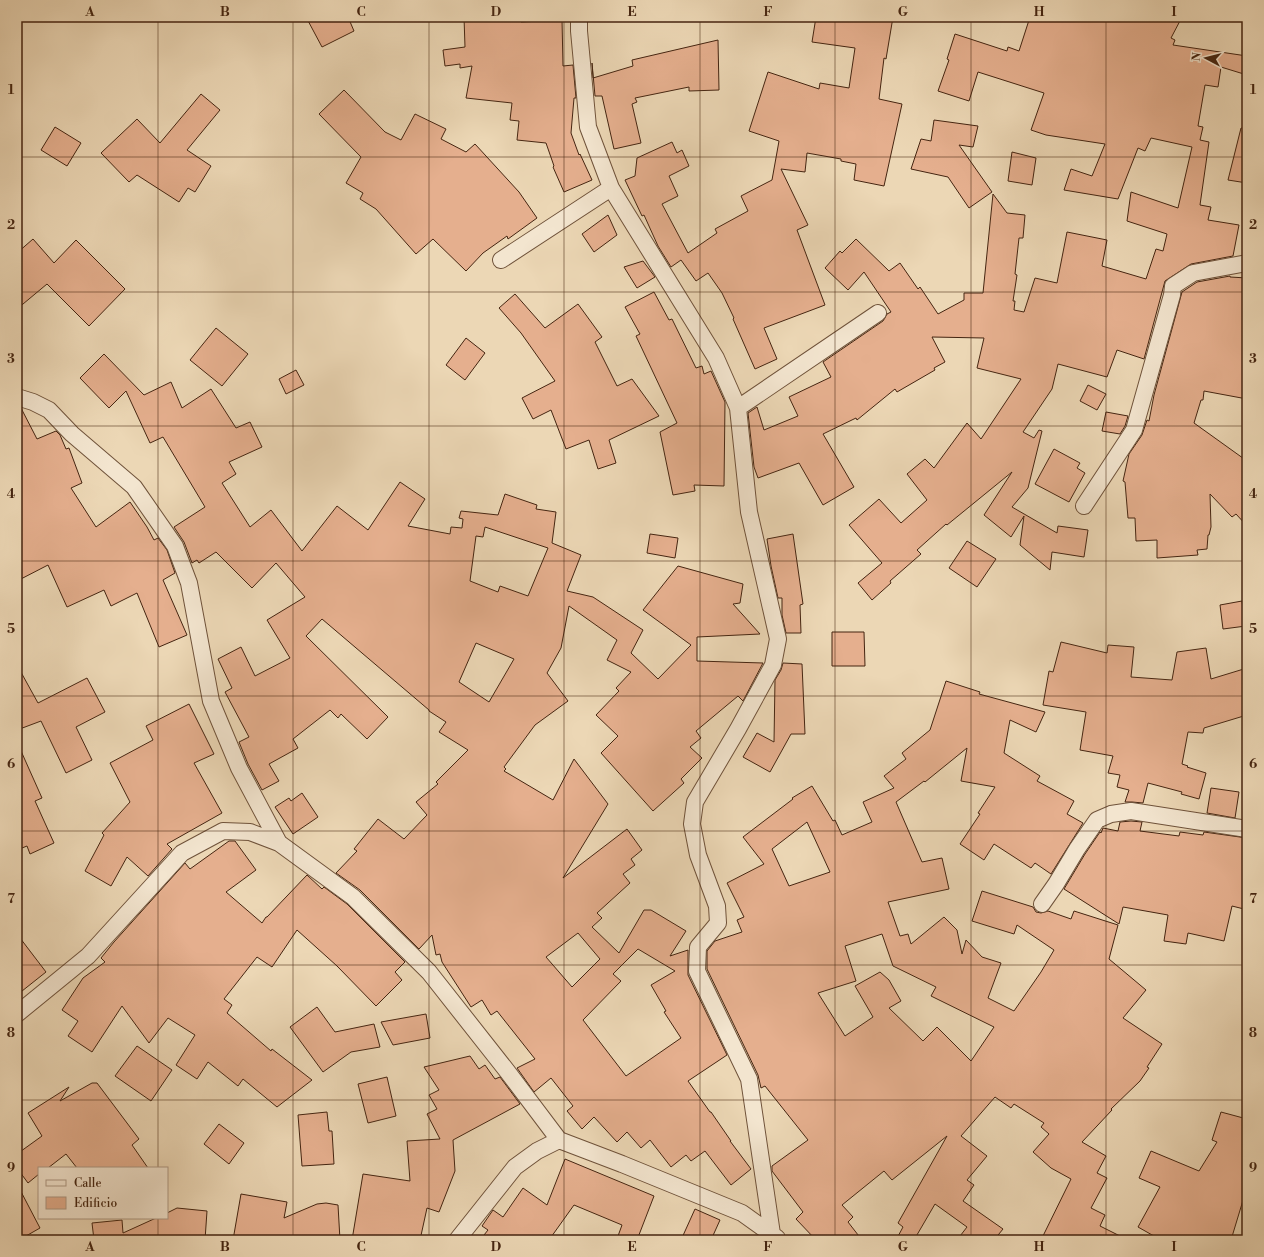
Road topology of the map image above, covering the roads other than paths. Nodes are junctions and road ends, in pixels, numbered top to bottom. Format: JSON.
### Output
{"nodes":[{"id":1,"x":579,"y":17,"type":"edge"},
{"id":2,"x":611,"y":188,"type":"junction"},
{"id":3,"x":501,"y":260,"type":"dead end"},
{"id":4,"x":1247,"y":263,"type":"edge"},
{"id":5,"x":878,"y":313,"type":"dead end"},
{"id":6,"x":17,"y":397,"type":"edge"},
{"id":7,"x":738,"y":408,"type":"junction"},
{"id":8,"x":1084,"y":506,"type":"dead end"},
{"id":9,"x":1247,"y":829,"type":"edge"},
{"id":10,"x":279,"y":844,"type":"junction"},
{"id":11,"x":1042,"y":904,"type":"dead end"},
{"id":12,"x":17,"y":1014,"type":"edge"},
{"id":13,"x":559,"y":1140,"type":"junction"},
{"id":14,"x":776,"y":1237,"type":"edge"},
{"id":15,"x":457,"y":1240,"type":"edge"}],
"edges":[{"from":1,"to":2,"type":"street"},
{"from":2,"to":3,"type":"street"},
{"from":2,"to":7,"type":"street"},
{"from":4,"to":8,"type":"street"},
{"from":5,"to":7,"type":"street"},
{"from":6,"to":10,"type":"street"},
{"from":7,"to":14,"type":"street"},
{"from":9,"to":11,"type":"street"},
{"from":10,"to":12,"type":"street"},
{"from":10,"to":13,"type":"street"},
{"from":13,"to":14,"type":"street"},
{"from":13,"to":15,"type":"street"}]}
